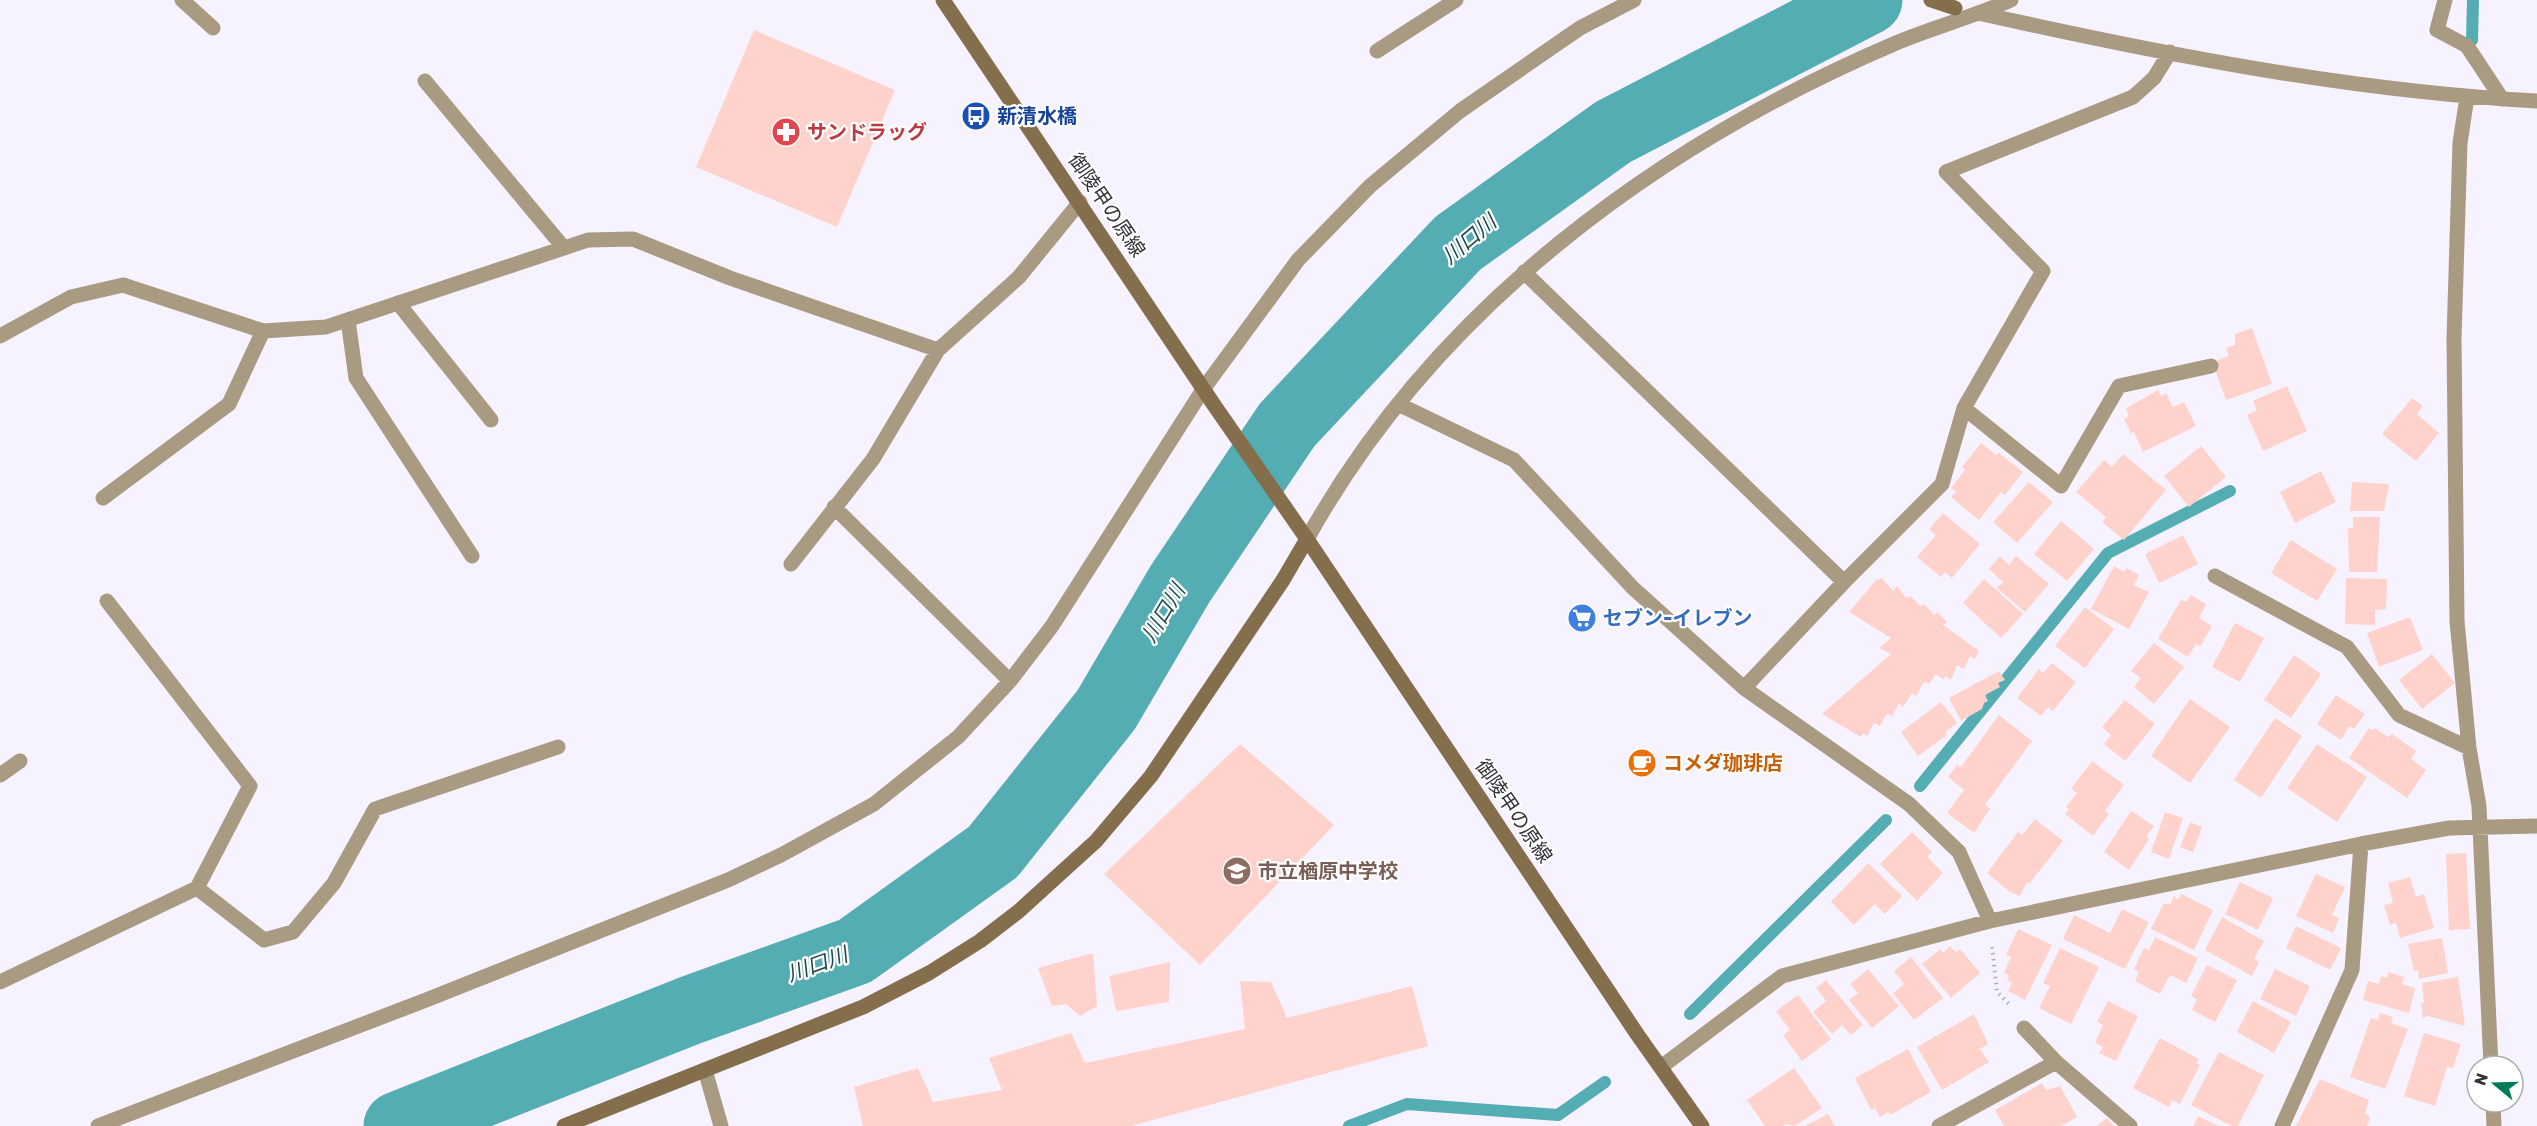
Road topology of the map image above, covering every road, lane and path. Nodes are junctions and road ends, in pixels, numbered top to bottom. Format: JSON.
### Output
{"nodes":[{"id":1,"x":182,"y":0,"type":"edge"},
{"id":2,"x":943,"y":0,"type":"edge"},
{"id":3,"x":1456,"y":0,"type":"edge"},
{"id":4,"x":1634,"y":0,"type":"edge"},
{"id":5,"x":1931,"y":0,"type":"edge"},
{"id":6,"x":2011,"y":0,"type":"edge"},
{"id":7,"x":2445,"y":0,"type":"edge"},
{"id":8,"x":1982,"y":14,"type":"junction"},
{"id":9,"x":213,"y":28,"type":"dead end"},
{"id":10,"x":1377,"y":51,"type":"dead end"},
{"id":11,"x":2170,"y":52,"type":"junction"},
{"id":12,"x":425,"y":81,"type":"dead end"},
{"id":13,"x":2467,"y":97,"type":"junction"},
{"id":14,"x":2502,"y":99,"type":"junction"},
{"id":15,"x":2537,"y":101,"type":"edge"},
{"id":16,"x":1080,"y":202,"type":"junction"},
{"id":17,"x":564,"y":248,"type":"junction"},
{"id":18,"x":1524,"y":272,"type":"junction"},
{"id":19,"x":398,"y":303,"type":"junction"},
{"id":20,"x":348,"y":320,"type":"junction"},
{"id":21,"x":262,"y":331,"type":"junction"},
{"id":22,"x":0,"y":336,"type":"edge"},
{"id":23,"x":938,"y":350,"type":"junction"},
{"id":24,"x":2211,"y":366,"type":"dead end"},
{"id":25,"x":1204,"y":388,"type":"junction"},
{"id":26,"x":1398,"y":404,"type":"junction"},
{"id":27,"x":1964,"y":408,"type":"junction"},
{"id":28,"x":491,"y":420,"type":"dead end"},
{"id":29,"x":103,"y":498,"type":"dead end"},
{"id":30,"x":834,"y":507,"type":"junction"},
{"id":31,"x":1307,"y":539,"type":"junction"},
{"id":32,"x":472,"y":556,"type":"dead end"},
{"id":33,"x":791,"y":564,"type":"dead end"},
{"id":34,"x":2215,"y":576,"type":"dead end"},
{"id":35,"x":1844,"y":582,"type":"junction"},
{"id":36,"x":107,"y":601,"type":"dead end"},
{"id":37,"x":1010,"y":681,"type":"junction"},
{"id":38,"x":1744,"y":688,"type":"junction"},
{"id":39,"x":558,"y":747,"type":"dead end"},
{"id":40,"x":2469,"y":748,"type":"junction"},
{"id":41,"x":20,"y":761,"type":"dead end"},
{"id":42,"x":0,"y":775,"type":"edge"},
{"id":43,"x":2480,"y":826,"type":"junction"},
{"id":44,"x":2537,"y":826,"type":"edge"},
{"id":45,"x":2361,"y":844,"type":"junction"},
{"id":46,"x":197,"y":888,"type":"junction"},
{"id":47,"x":1989,"y":921,"type":"junction"},
{"id":48,"x":0,"y":982,"type":"edge"},
{"id":49,"x":2024,"y":1028,"type":"joint"},
{"id":50,"x":2490,"y":1054,"type":"edge"},
{"id":51,"x":2056,"y":1062,"type":"junction"},
{"id":52,"x":1661,"y":1067,"type":"junction"},
{"id":53,"x":705,"y":1070,"type":"junction"},
{"id":54,"x":98,"y":1126,"type":"edge"},
{"id":55,"x":564,"y":1126,"type":"edge"},
{"id":56,"x":721,"y":1126,"type":"edge"},
{"id":57,"x":1702,"y":1126,"type":"edge"},
{"id":58,"x":1939,"y":1126,"type":"edge"},
{"id":59,"x":2130,"y":1126,"type":"edge"},
{"id":60,"x":2282,"y":1126,"type":"edge"}],
"edges":[{"from":1,"to":9,"type":"street"},
{"from":2,"to":16,"type":"street","name":"御陵甲の原線"},
{"from":3,"to":10,"type":"street"},
{"from":4,"to":25,"type":"street"},
{"from":5,"to":8,"type":"street"},
{"from":6,"to":8,"type":"street"},
{"from":7,"to":14,"type":"street"},
{"from":8,"to":11,"type":"street"},
{"from":8,"to":18,"type":"street"},
{"from":11,"to":13,"type":"street"},
{"from":11,"to":27,"type":"street"},
{"from":12,"to":17,"type":"street"},
{"from":13,"to":14,"type":"street"},
{"from":13,"to":40,"type":"street"},
{"from":14,"to":15,"type":"street"},
{"from":16,"to":23,"type":"street"},
{"from":16,"to":25,"type":"street","name":"御陵甲の原線"},
{"from":17,"to":19,"type":"street"},
{"from":17,"to":23,"type":"street"},
{"from":18,"to":26,"type":"street"},
{"from":18,"to":35,"type":"street"},
{"from":19,"to":20,"type":"street"},
{"from":19,"to":28,"type":"street"},
{"from":20,"to":21,"type":"street"},
{"from":20,"to":32,"type":"street"},
{"from":21,"to":22,"type":"street"},
{"from":21,"to":29,"type":"street"},
{"from":23,"to":30,"type":"street"},
{"from":24,"to":27,"type":"street"},
{"from":25,"to":31,"type":"street","name":"御陵甲の原線"},
{"from":25,"to":37,"type":"street"},
{"from":26,"to":31,"type":"street"},
{"from":26,"to":38,"type":"street"},
{"from":27,"to":35,"type":"street"},
{"from":30,"to":33,"type":"street"},
{"from":30,"to":37,"type":"street"},
{"from":31,"to":52,"type":"street","name":"御陵甲の原線"},
{"from":31,"to":53,"type":"street"},
{"from":34,"to":40,"type":"street"},
{"from":35,"to":38,"type":"street"},
{"from":36,"to":46,"type":"street"},
{"from":37,"to":54,"type":"street"},
{"from":38,"to":47,"type":"street"},
{"from":39,"to":46,"type":"street"},
{"from":40,"to":43,"type":"street"},
{"from":41,"to":42,"type":"street"},
{"from":43,"to":44,"type":"street"},
{"from":43,"to":45,"type":"street"},
{"from":43,"to":50,"type":"street"},
{"from":45,"to":47,"type":"street"},
{"from":45,"to":60,"type":"street"},
{"from":46,"to":48,"type":"street"},
{"from":47,"to":49,"type":"path"},
{"from":47,"to":52,"type":"street"},
{"from":49,"to":51,"type":"street"},
{"from":51,"to":58,"type":"street"},
{"from":51,"to":59,"type":"street"},
{"from":52,"to":57,"type":"street","name":"御陵甲の原線"},
{"from":53,"to":55,"type":"street"},
{"from":53,"to":56,"type":"street"}]}
